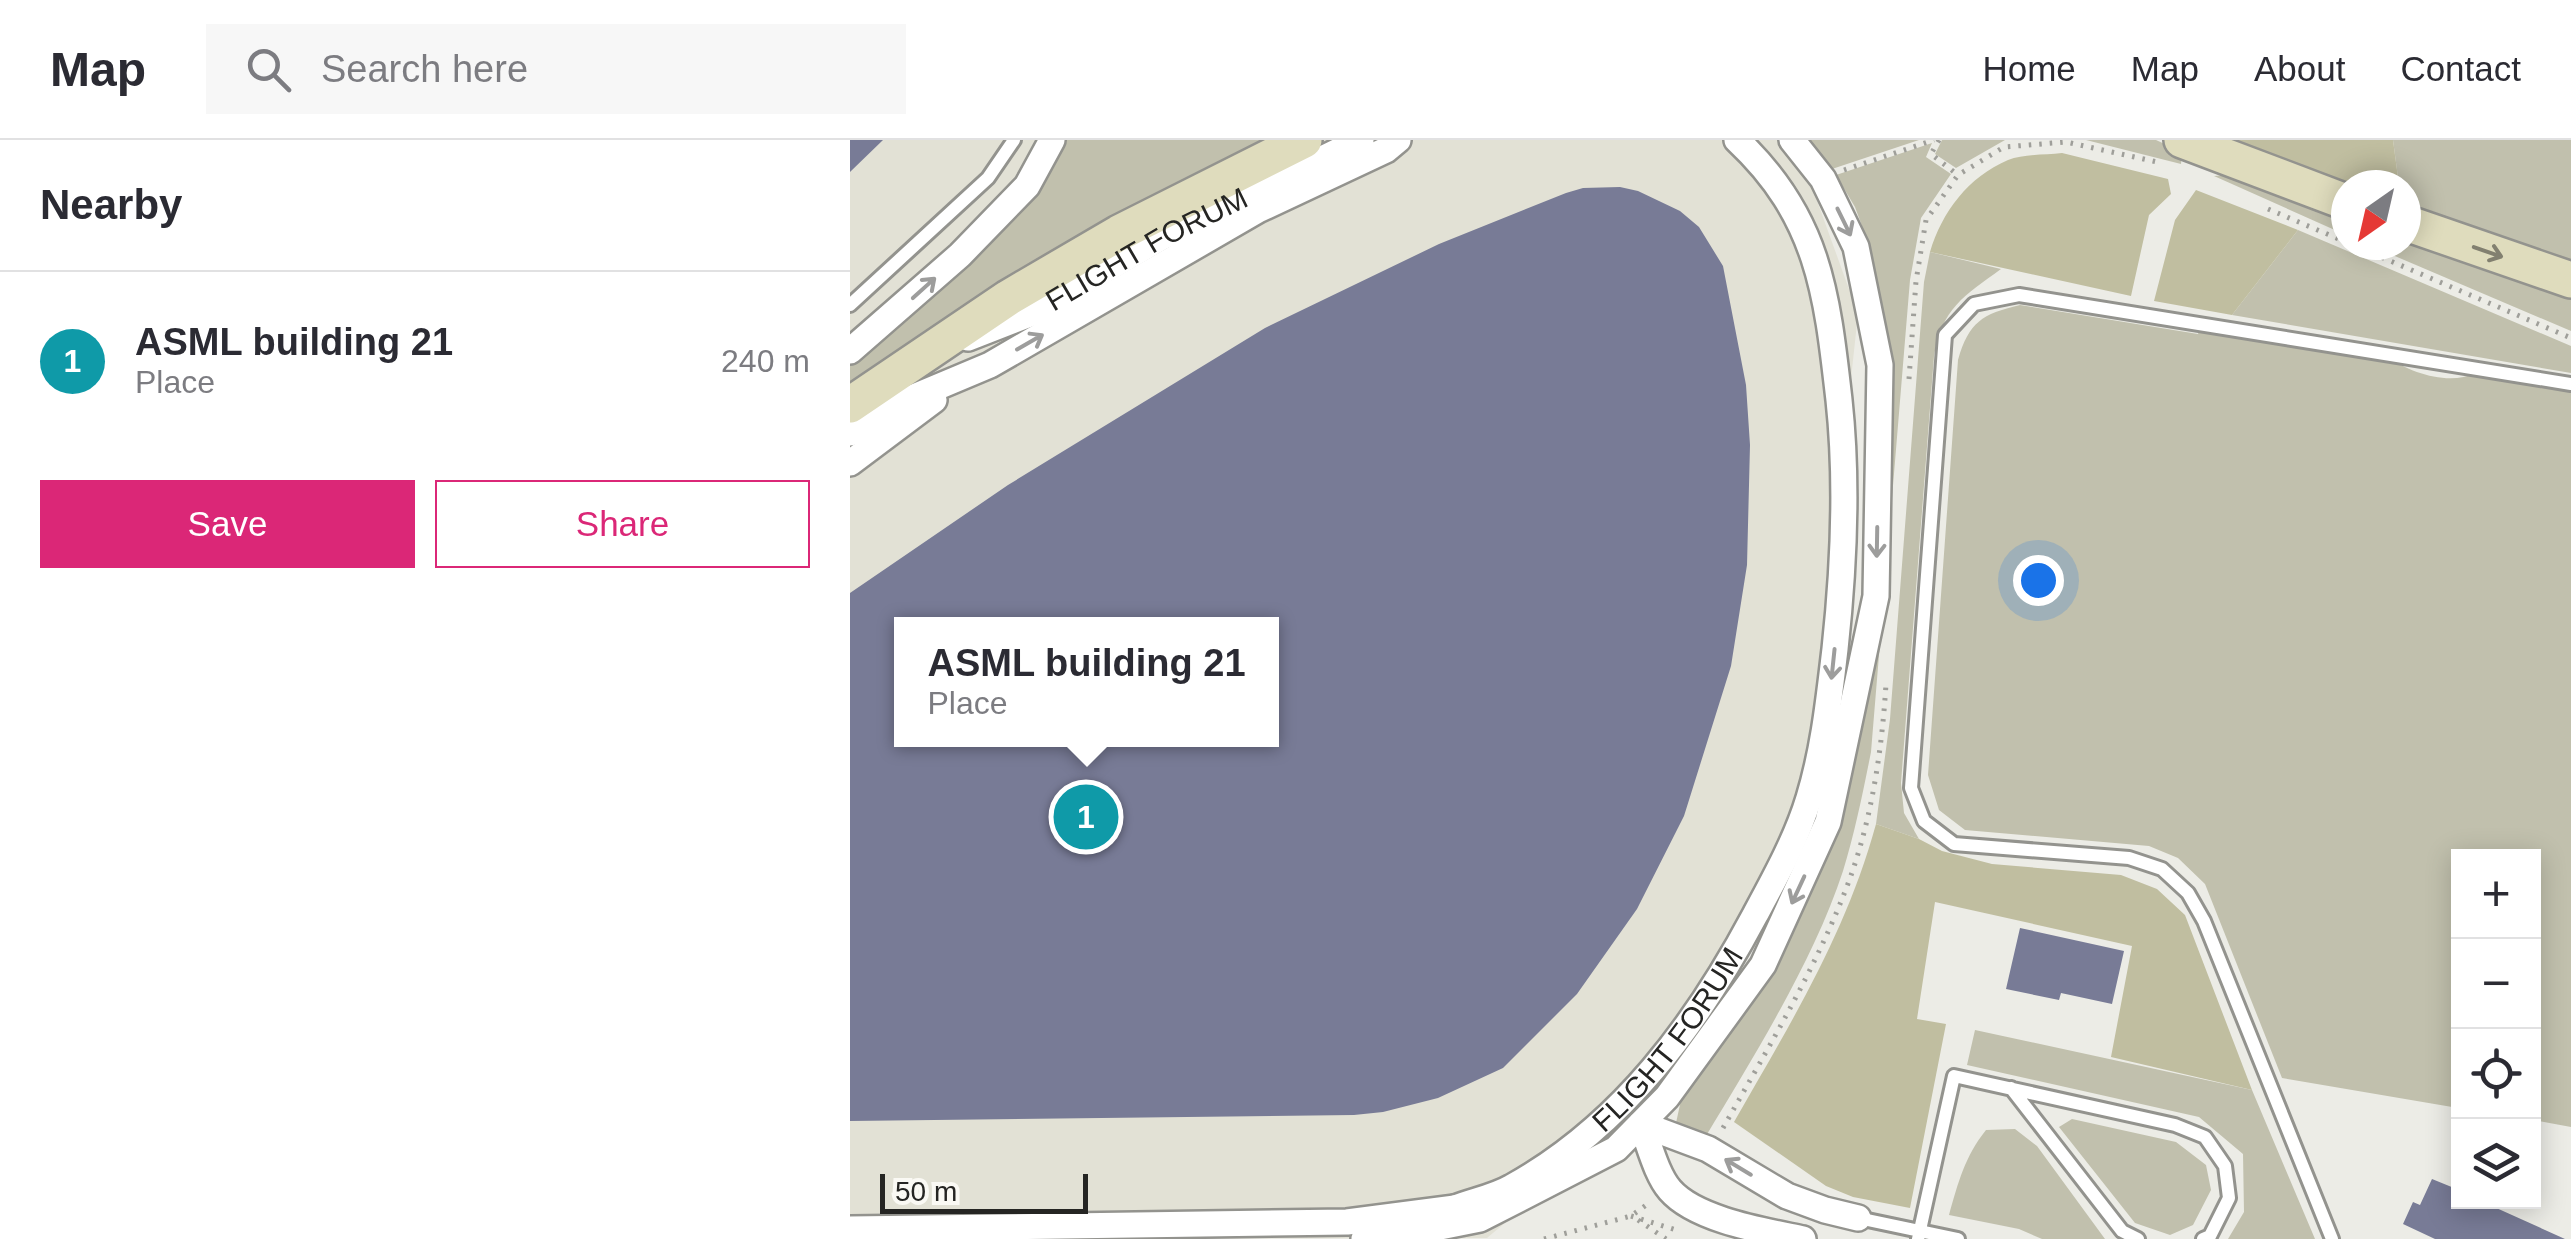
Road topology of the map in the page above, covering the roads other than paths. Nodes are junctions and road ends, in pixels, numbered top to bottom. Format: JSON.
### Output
{"nodes":[{"id":1,"x":1014,"y":140,"type":"edge"},
{"id":2,"x":1052,"y":140,"type":"edge"},
{"id":3,"x":1304,"y":140,"type":"edge"},
{"id":4,"x":1361,"y":140,"type":"edge"},
{"id":5,"x":1418,"y":140,"type":"edge"},
{"id":6,"x":1737,"y":140,"type":"edge"},
{"id":7,"x":1792,"y":140,"type":"edge"},
{"id":8,"x":1392,"y":145,"type":"edge"},
{"id":9,"x":2177,"y":154,"type":"edge"},
{"id":10,"x":2331,"y":198,"type":"edge"},
{"id":11,"x":2421,"y":228,"type":"edge"},
{"id":12,"x":2571,"y":280,"type":"edge"},
{"id":13,"x":850,"y":305,"type":"edge"},
{"id":14,"x":850,"y":352,"type":"edge"},
{"id":15,"x":930,"y":352,"type":"junction"},
{"id":16,"x":990,"y":365,"type":"junction"},
{"id":17,"x":1836,"y":377,"type":"junction"},
{"id":18,"x":2571,"y":384,"type":"edge"},
{"id":19,"x":850,"y":406,"type":"edge"},
{"id":20,"x":850,"y":433,"type":"edge"},
{"id":21,"x":1878,"y":446,"type":"junction"},
{"id":22,"x":850,"y":463,"type":"edge"},
{"id":23,"x":1846,"y":511,"type":"junction"},
{"id":24,"x":1815,"y":774,"type":"junction"},
{"id":25,"x":1828,"y":822,"type":"junction"},
{"id":26,"x":1784,"y":856,"type":"junction"},
{"id":27,"x":2010,"y":1088,"type":"junction"},
{"id":28,"x":1641,"y":1124,"type":"junction"},
{"id":29,"x":1509,"y":1189,"type":"junction"},
{"id":30,"x":1455,"y":1208,"type":"junction"},
{"id":31,"x":1858,"y":1218,"type":"joint"},
{"id":32,"x":1480,"y":1219,"type":"junction"},
{"id":33,"x":850,"y":1229,"type":"edge"},
{"id":34,"x":1919,"y":1235,"type":"edge"},
{"id":35,"x":1364,"y":1239,"type":"edge"},
{"id":36,"x":1803,"y":1239,"type":"edge"},
{"id":37,"x":1958,"y":1239,"type":"edge"},
{"id":38,"x":2138,"y":1239,"type":"edge"},
{"id":39,"x":2203,"y":1239,"type":"edge"},
{"id":40,"x":2332,"y":1239,"type":"edge"}],
"edges":[{"from":1,"to":13,"type":"lane"},
{"from":14,"to":2,"type":"street","one_way":true},
{"from":3,"to":15,"type":"main road","name":"FLIGHT FORUM"},
{"from":4,"to":15,"type":"street","name":"FLIGHT FORUM"},
{"from":5,"to":8,"type":"street","name":"FLIGHT FORUM"},
{"from":6,"to":17,"type":"street","name":"FLIGHT FORUM"},
{"from":7,"to":21,"type":"street","name":"FLIGHT FORUM","one_way":true},
{"from":16,"to":8,"type":"street","name":"FLIGHT FORUM","one_way":true},
{"from":9,"to":10,"type":"main road"},
{"from":11,"to":12,"type":"main road","one_way":true},
{"from":15,"to":19,"type":"main road","name":"FLIGHT FORUM"},
{"from":16,"to":20,"type":"street","name":"FLIGHT FORUM"},
{"from":16,"to":22,"type":"street","name":"FLIGHT FORUM"},
{"from":17,"to":21,"type":"street","name":"FLIGHT FORUM"},
{"from":17,"to":23,"type":"street","name":"FLIGHT FORUM"},
{"from":18,"to":40,"type":"lane"},
{"from":21,"to":23,"type":"street","name":"FLIGHT FORUM"},
{"from":21,"to":25,"type":"street","name":"FLIGHT FORUM","one_way":true},
{"from":23,"to":24,"type":"street","name":"FLIGHT FORUM","one_way":true},
{"from":24,"to":25,"type":"street","name":"FLIGHT FORUM"},
{"from":24,"to":26,"type":"street","name":"FLIGHT FORUM"},
{"from":25,"to":26,"type":"street","name":"FLIGHT FORUM"},
{"from":25,"to":28,"type":"street","name":"FLIGHT FORUM","one_way":true},
{"from":26,"to":29,"type":"street","name":"FLIGHT FORUM"},
{"from":27,"to":34,"type":"lane"},
{"from":27,"to":38,"type":"lane"},
{"from":27,"to":39,"type":"lane"},
{"from":31,"to":28,"type":"street","name":"FLIGHT FORUM","one_way":true},
{"from":28,"to":32,"type":"street","name":"FLIGHT FORUM"},
{"from":28,"to":36,"type":"street","name":"FLIGHT FORUM"},
{"from":29,"to":30,"type":"street","name":"FLIGHT FORUM"},
{"from":29,"to":32,"type":"street","name":"FLIGHT FORUM"},
{"from":30,"to":32,"type":"street"},
{"from":30,"to":33,"type":"street","name":"FLIGHT FORUM"},
{"from":31,"to":34,"type":"lane"},
{"from":32,"to":35,"type":"street","name":"FLIGHT FORUM"},
{"from":34,"to":37,"type":"lane"}]}
